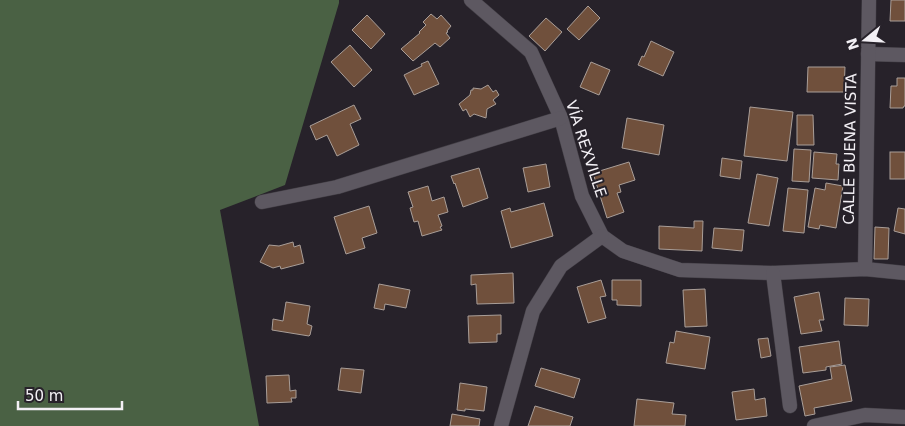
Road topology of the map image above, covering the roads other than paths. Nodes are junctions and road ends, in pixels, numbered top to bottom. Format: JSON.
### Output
{"nodes":[{"id":1,"x":472,"y":0,"type":"edge"},
{"id":2,"x":869,"y":0,"type":"edge"},
{"id":3,"x":868,"y":54,"type":"junction"},
{"id":4,"x":905,"y":55,"type":"edge"},
{"id":5,"x":561,"y":118,"type":"junction"},
{"id":6,"x":262,"y":202,"type":"dead end"},
{"id":7,"x":602,"y":236,"type":"junction"},
{"id":8,"x":865,"y":269,"type":"junction"},
{"id":9,"x":773,"y":273,"type":"junction"},
{"id":10,"x":905,"y":274,"type":"edge"},
{"id":11,"x":790,"y":406,"type":"dead end"},
{"id":12,"x":905,"y":417,"type":"edge"},
{"id":13,"x":501,"y":426,"type":"edge"},
{"id":14,"x":814,"y":426,"type":"edge"}],
"edges":[{"from":1,"to":5,"type":"street","name":"VÍA REXVILLE"},
{"from":2,"to":3,"type":"street","name":"CALLE BUENA VISTA"},
{"from":3,"to":4,"type":"street"},
{"from":3,"to":8,"type":"street","name":"CALLE BUENA VISTA"},
{"from":5,"to":6,"type":"street"},
{"from":5,"to":7,"type":"street","name":"VÍA REXVILLE"},
{"from":7,"to":9,"type":"street","name":"VÍA REXVILLE"},
{"from":7,"to":13,"type":"street"},
{"from":8,"to":9,"type":"street","name":"VÍA REXVILLE"},
{"from":8,"to":10,"type":"street","name":"VÍA REXVILLE"},
{"from":9,"to":11,"type":"street"},
{"from":12,"to":14,"type":"street"}]}
